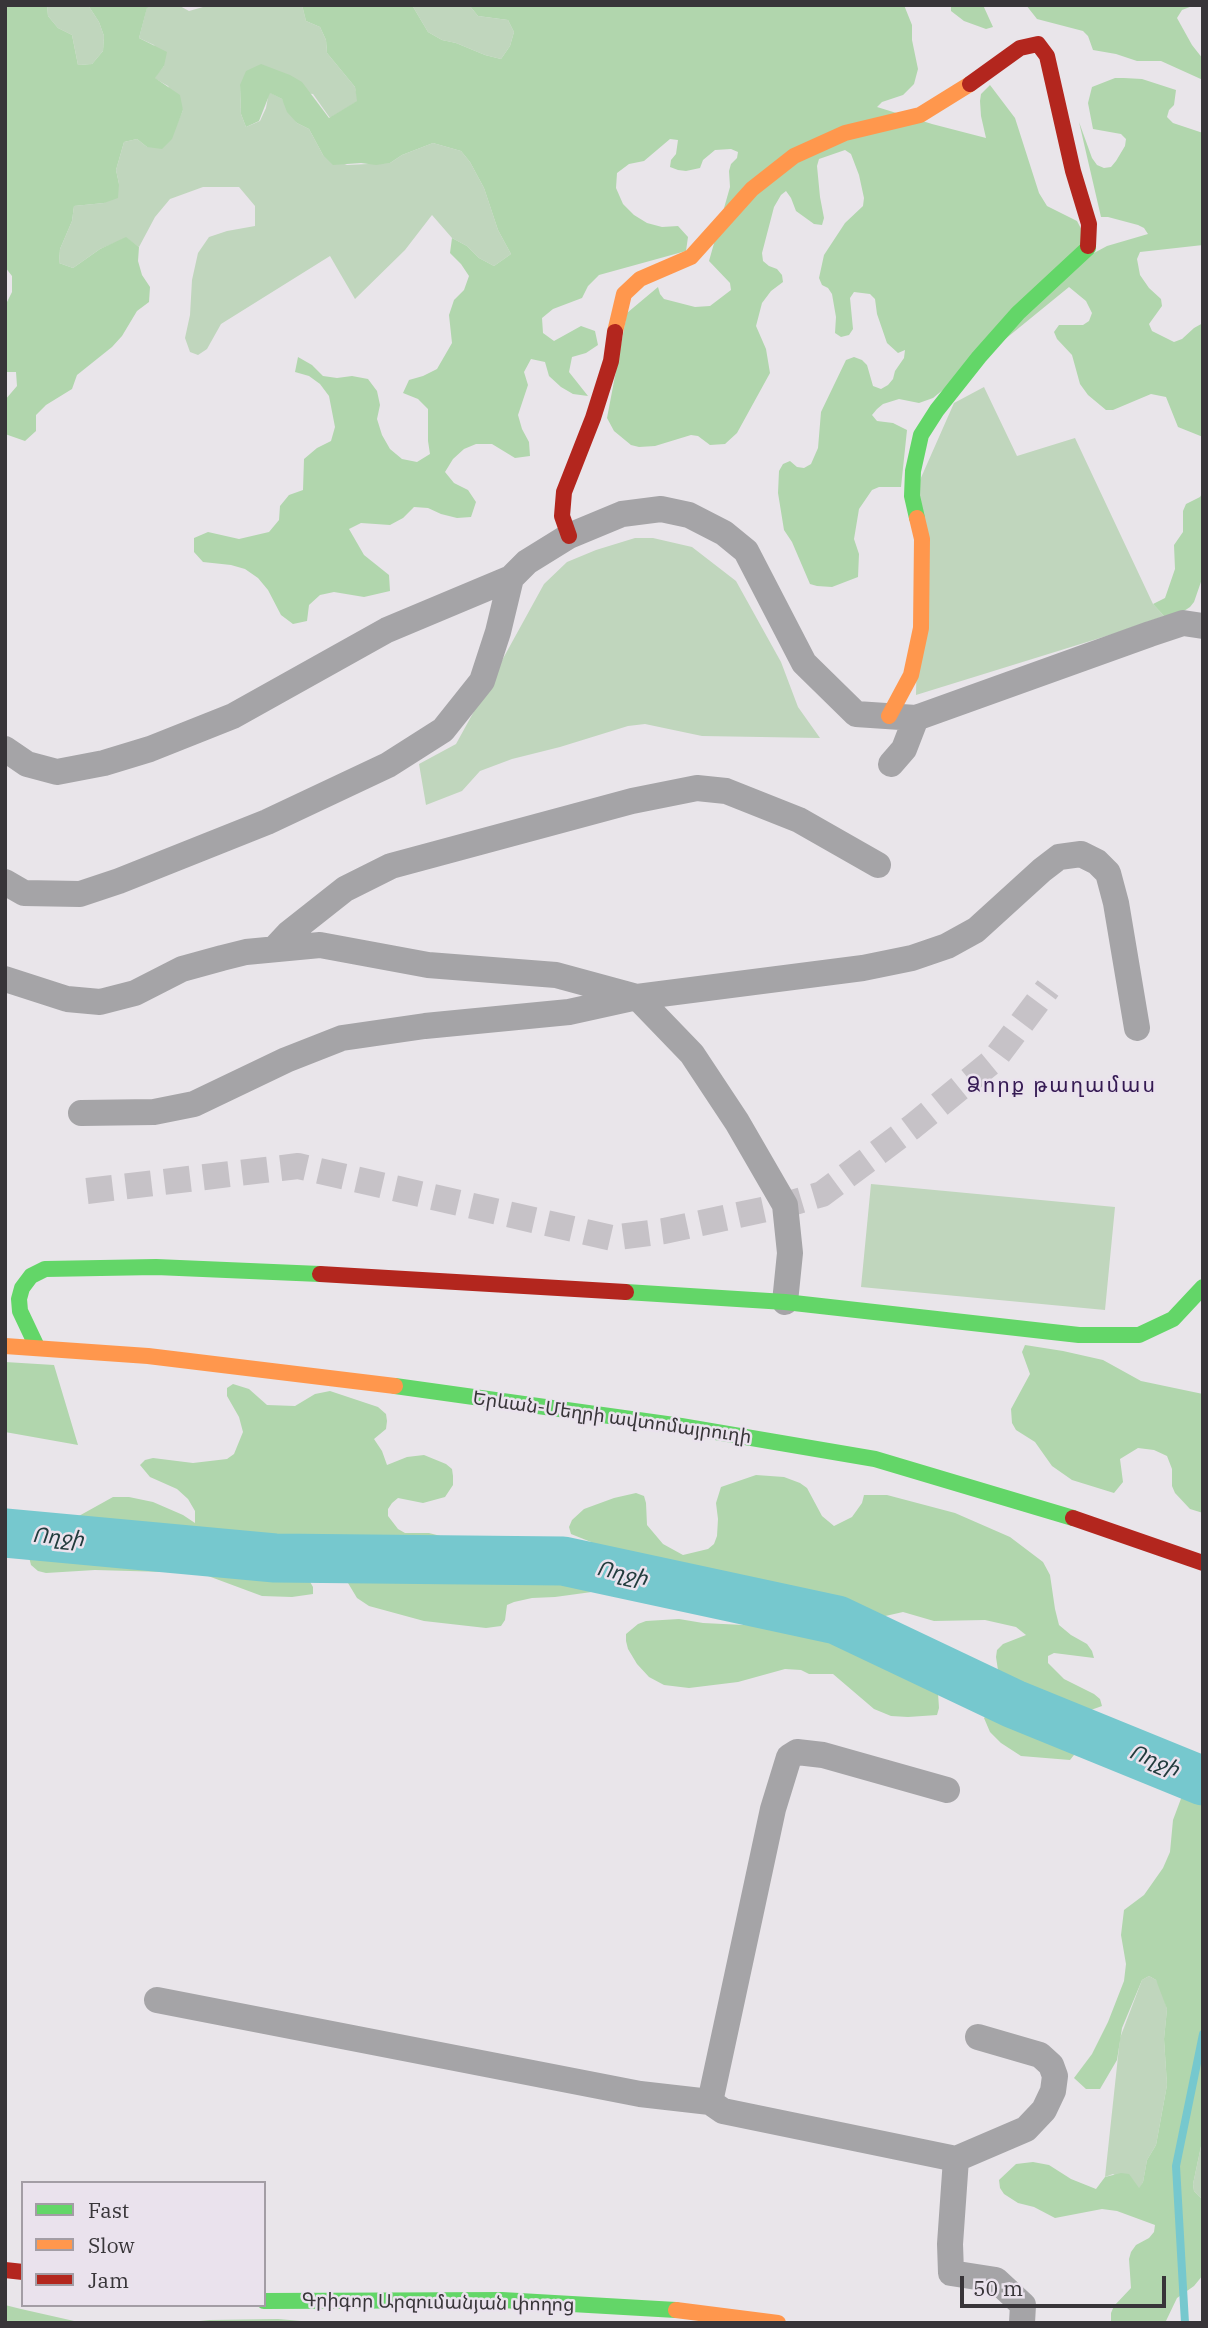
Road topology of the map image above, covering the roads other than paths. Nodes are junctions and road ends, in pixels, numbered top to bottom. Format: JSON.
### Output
{"nodes":[{"id":1,"x":569,"y":536,"type":"junction"},
{"id":2,"x":511,"y":578,"type":"junction"},
{"id":3,"x":1203,"y":626,"type":"edge"},
{"id":4,"x":889,"y":716,"type":"junction"},
{"id":5,"x":916,"y":718,"type":"junction"},
{"id":6,"x":5,"y":749,"type":"edge"},
{"id":7,"x":891,"y":764,"type":"dead end"},
{"id":8,"x":878,"y":865,"type":"dead end"},
{"id":9,"x":5,"y":882,"type":"edge"},
{"id":10,"x":274,"y":950,"type":"junction"},
{"id":11,"x":5,"y":979,"type":"edge"},
{"id":12,"x":637,"y":997,"type":"junction"},
{"id":13,"x":1137,"y":1028,"type":"dead end"},
{"id":14,"x":81,"y":1112,"type":"dead end"},
{"id":15,"x":1203,"y":1287,"type":"edge"},
{"id":16,"x":785,"y":1302,"type":"junction"},
{"id":17,"x":5,"y":1346,"type":"edge"},
{"id":18,"x":37,"y":1348,"type":"junction"},
{"id":19,"x":1203,"y":1563,"type":"edge"},
{"id":20,"x":947,"y":1790,"type":"dead end"},
{"id":21,"x":157,"y":2000,"type":"dead end"},
{"id":22,"x":978,"y":2037,"type":"dead end"},
{"id":23,"x":710,"y":2102,"type":"junction"},
{"id":24,"x":956,"y":2159,"type":"junction"},
{"id":25,"x":266,"y":2301,"type":"edge"},
{"id":26,"x":778,"y":2323,"type":"edge"},
{"id":27,"x":1022,"y":2323,"type":"edge"}],
"edges":[{"from":1,"to":2,"type":"street"},
{"from":1,"to":4,"type":"street"},
{"from":1,"to":4,"type":"main road"},
{"from":2,"to":6,"type":"street"},
{"from":2,"to":9,"type":"street"},
{"from":3,"to":5,"type":"street"},
{"from":4,"to":5,"type":"street"},
{"from":5,"to":7,"type":"street"},
{"from":8,"to":10,"type":"street"},
{"from":10,"to":11,"type":"street"},
{"from":10,"to":12,"type":"street"},
{"from":12,"to":13,"type":"street"},
{"from":12,"to":14,"type":"street"},
{"from":12,"to":16,"type":"street"},
{"from":15,"to":16,"type":"main road"},
{"from":16,"to":18,"type":"main road"},
{"from":17,"to":18,"type":"main road","name":"Երևան-Մեղրի ավտոմայրուղի"},
{"from":18,"to":19,"type":"main road","name":"Երևան-Մեղրի ավտոմայրուղի"},
{"from":20,"to":23,"type":"street"},
{"from":21,"to":23,"type":"street"},
{"from":22,"to":24,"type":"street"},
{"from":23,"to":24,"type":"street"},
{"from":24,"to":27,"type":"street"},
{"from":25,"to":26,"type":"main road","name":"Գրիգոր Արզումանյան փողոց"}]}
